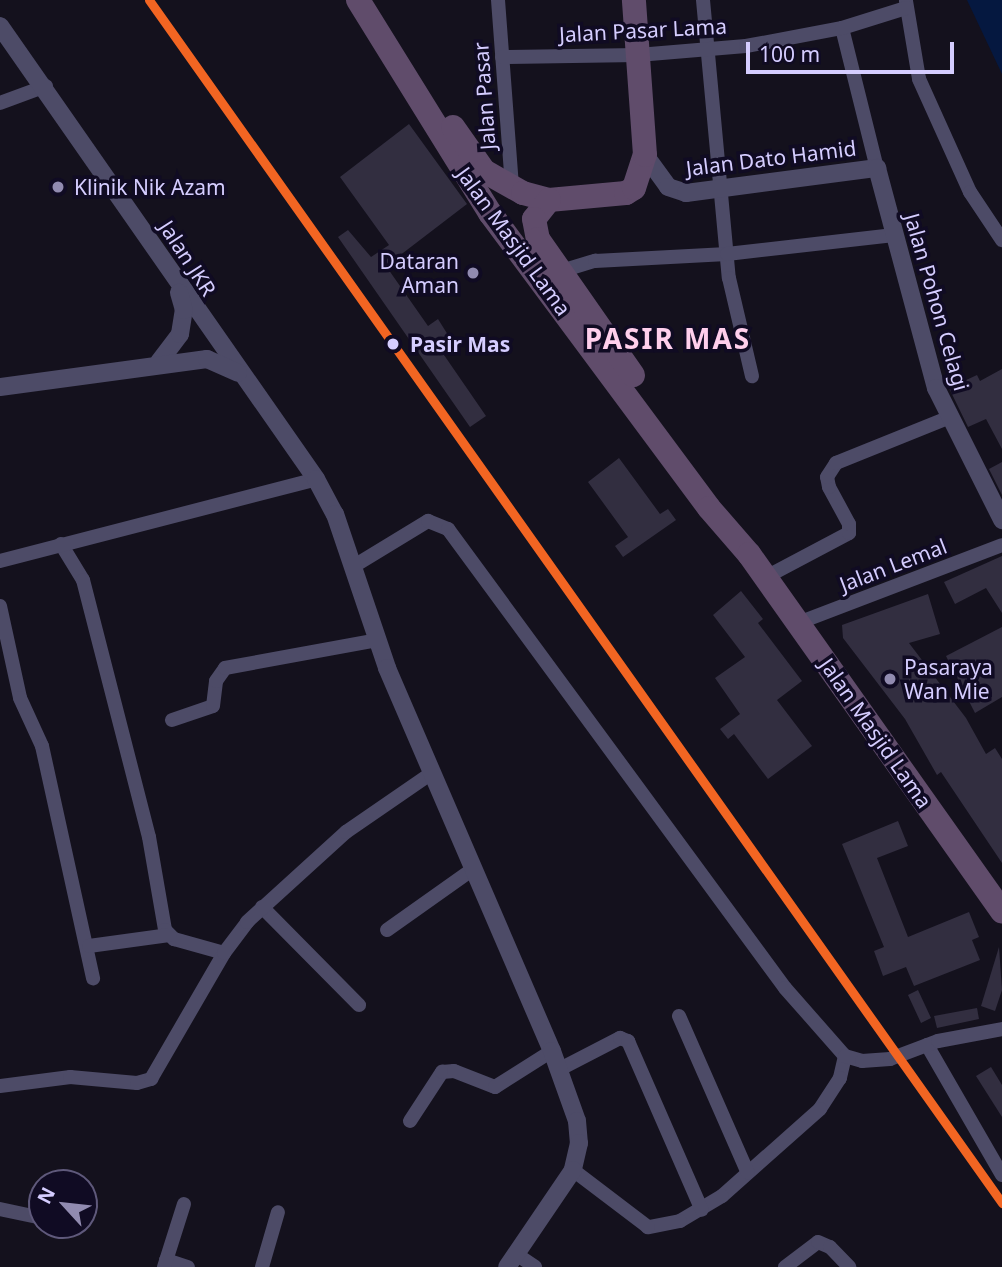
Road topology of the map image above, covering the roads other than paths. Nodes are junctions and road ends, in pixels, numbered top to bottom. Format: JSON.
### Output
{"nodes":[{"id":1,"x":358,"y":0,"type":"edge"},
{"id":2,"x":498,"y":0,"type":"edge"},
{"id":3,"x":634,"y":0,"type":"edge"},
{"id":4,"x":703,"y":0,"type":"edge"},
{"id":5,"x":906,"y":4,"type":"edge"},
{"id":6,"x":0,"y":26,"type":"edge"},
{"id":7,"x":842,"y":28,"type":"junction"},
{"id":8,"x":707,"y":49,"type":"junction"},
{"id":9,"x":638,"y":55,"type":"junction"},
{"id":10,"x":502,"y":57,"type":"junction"},
{"id":11,"x":46,"y":86,"type":"junction"},
{"id":12,"x":417,"y":89,"type":"junction"},
{"id":13,"x":0,"y":103,"type":"edge"},
{"id":14,"x":645,"y":155,"type":"junction"},
{"id":15,"x":877,"y":168,"type":"junction"},
{"id":16,"x":512,"y":188,"type":"junction"},
{"id":17,"x":722,"y":191,"type":"junction"},
{"id":18,"x":549,"y":200,"type":"junction"},
{"id":19,"x":894,"y":235,"type":"junction"},
{"id":20,"x":1002,"y":240,"type":"edge"},
{"id":21,"x":727,"y":254,"type":"junction"},
{"id":22,"x":558,"y":272,"type":"junction"},
{"id":23,"x":178,"y":286,"type":"junction"},
{"id":24,"x":159,"y":362,"type":"junction"},
{"id":25,"x":752,"y":376,"type":"dead end"},
{"id":26,"x":244,"y":377,"type":"junction"},
{"id":27,"x":0,"y":387,"type":"edge"},
{"id":28,"x":948,"y":418,"type":"junction"},
{"id":29,"x":696,"y":478,"type":"junction"},
{"id":30,"x":316,"y":479,"type":"junction"},
{"id":31,"x":1002,"y":520,"type":"edge"},
{"id":32,"x":61,"y":544,"type":"junction"},
{"id":33,"x":1002,"y":545,"type":"edge"},
{"id":34,"x":0,"y":561,"type":"edge"},
{"id":35,"x":354,"y":566,"type":"junction"},
{"id":36,"x":766,"y":577,"type":"junction"},
{"id":37,"x":0,"y":606,"type":"edge"},
{"id":38,"x":798,"y":623,"type":"junction"},
{"id":39,"x":378,"y":640,"type":"junction"},
{"id":40,"x":172,"y":720,"type":"dead end"},
{"id":41,"x":432,"y":773,"type":"junction"},
{"id":42,"x":473,"y":869,"type":"junction"},
{"id":43,"x":262,"y":907,"type":"junction"},
{"id":44,"x":1002,"y":911,"type":"edge"},
{"id":45,"x":387,"y":930,"type":"dead end"},
{"id":46,"x":169,"y":935,"type":"junction"},
{"id":47,"x":89,"y":946,"type":"junction"},
{"id":48,"x":224,"y":953,"type":"junction"},
{"id":49,"x":93,"y":978,"type":"dead end"},
{"id":50,"x":359,"y":1005,"type":"dead end"},
{"id":51,"x":679,"y":1016,"type":"dead end"},
{"id":52,"x":1002,"y":1029,"type":"edge"},
{"id":53,"x":927,"y":1045,"type":"junction"},
{"id":54,"x":552,"y":1051,"type":"junction"},
{"id":55,"x":845,"y":1056,"type":"junction"},
{"id":56,"x":560,"y":1069,"type":"junction"},
{"id":57,"x":0,"y":1086,"type":"edge"},
{"id":58,"x":410,"y":1121,"type":"dead end"},
{"id":59,"x":573,"y":1170,"type":"junction"},
{"id":60,"x":748,"y":1173,"type":"junction"},
{"id":61,"x":1002,"y":1175,"type":"edge"},
{"id":62,"x":184,"y":1204,"type":"dead end"},
{"id":63,"x":0,"y":1209,"type":"edge"},
{"id":64,"x":702,"y":1210,"type":"junction"},
{"id":65,"x":278,"y":1212,"type":"dead end"},
{"id":66,"x":28,"y":1215,"type":"edge"},
{"id":67,"x":512,"y":1260,"type":"edge"},
{"id":68,"x":165,"y":1263,"type":"edge"},
{"id":69,"x":188,"y":1267,"type":"edge"},
{"id":70,"x":262,"y":1267,"type":"edge"},
{"id":71,"x":535,"y":1267,"type":"edge"},
{"id":72,"x":785,"y":1267,"type":"edge"},
{"id":73,"x":849,"y":1267,"type":"edge"}],
"edges":[{"from":1,"to":12,"type":"highway","name":"Jalan Masjid Lama"},
{"from":2,"to":10,"type":"street","name":"Jalan Pasar"},
{"from":3,"to":9,"type":"highway"},
{"from":4,"to":8,"type":"street"},
{"from":5,"to":7,"type":"street","name":"Jalan Pasar Lama"},
{"from":5,"to":20,"type":"street"},
{"from":6,"to":11,"type":"street","name":"Jalan JKR"},
{"from":7,"to":8,"type":"street","name":"Jalan Pasar Lama"},
{"from":7,"to":15,"type":"street"},
{"from":8,"to":9,"type":"street","name":"Jalan Pasar Lama"},
{"from":8,"to":17,"type":"street"},
{"from":9,"to":10,"type":"street","name":"Jalan Pasar Lama"},
{"from":9,"to":14,"type":"highway"},
{"from":10,"to":16,"type":"street","name":"Jalan Pasar"},
{"from":11,"to":13,"type":"street"},
{"from":11,"to":23,"type":"street","name":"Jalan JKR"},
{"from":12,"to":16,"type":"highway","name":"Jalan Masjid Lama"},
{"from":12,"to":29,"type":"highway","name":"Jalan Masjid Lama"},
{"from":14,"to":17,"type":"street","name":"Jalan Dato Hamid"},
{"from":14,"to":18,"type":"highway"},
{"from":15,"to":17,"type":"street","name":"Jalan Dato Hamid"},
{"from":15,"to":19,"type":"street","name":"Jalan Pohon Celagi"},
{"from":16,"to":18,"type":"highway","name":"Jalan Masjid Lama"},
{"from":17,"to":21,"type":"street"},
{"from":18,"to":22,"type":"highway","name":"Jalan Masjid Lama"},
{"from":19,"to":21,"type":"street"},
{"from":19,"to":28,"type":"street","name":"Jalan Pohon Celagi"},
{"from":21,"to":22,"type":"street"},
{"from":21,"to":25,"type":"street"},
{"from":22,"to":29,"type":"highway","name":"Jalan Masjid Lama"},
{"from":23,"to":24,"type":"street"},
{"from":23,"to":26,"type":"street","name":"Jalan JKR"},
{"from":24,"to":26,"type":"street"},
{"from":24,"to":27,"type":"street"},
{"from":26,"to":30,"type":"street","name":"Jalan JKR"},
{"from":28,"to":31,"type":"street","name":"Jalan Pohon Celagi"},
{"from":28,"to":36,"type":"street"},
{"from":29,"to":36,"type":"highway","name":"Jalan Masjid Lama"},
{"from":30,"to":32,"type":"street"},
{"from":30,"to":35,"type":"street","name":"Jalan JKR"},
{"from":32,"to":34,"type":"street"},
{"from":32,"to":46,"type":"street"},
{"from":33,"to":38,"type":"street","name":"Jalan Lemal"},
{"from":35,"to":39,"type":"street","name":"Jalan JKR"},
{"from":35,"to":55,"type":"street"},
{"from":36,"to":38,"type":"highway","name":"Jalan Masjid Lama"},
{"from":37,"to":47,"type":"street"},
{"from":38,"to":44,"type":"highway","name":"Jalan Masjid Lama"},
{"from":39,"to":40,"type":"street"},
{"from":39,"to":41,"type":"street","name":"Jalan JKR"},
{"from":41,"to":42,"type":"street","name":"Jalan JKR"},
{"from":41,"to":43,"type":"street"},
{"from":42,"to":45,"type":"street"},
{"from":42,"to":54,"type":"street","name":"Jalan JKR"},
{"from":43,"to":48,"type":"street"},
{"from":43,"to":50,"type":"street"},
{"from":46,"to":47,"type":"street"},
{"from":46,"to":48,"type":"street"},
{"from":47,"to":49,"type":"street"},
{"from":48,"to":57,"type":"street"},
{"from":51,"to":60,"type":"street"},
{"from":52,"to":53,"type":"street"},
{"from":53,"to":55,"type":"street"},
{"from":53,"to":61,"type":"street"},
{"from":54,"to":56,"type":"street","name":"Jalan JKR"},
{"from":54,"to":58,"type":"street"},
{"from":55,"to":60,"type":"street"},
{"from":56,"to":59,"type":"street","name":"Jalan JKR"},
{"from":56,"to":64,"type":"street"},
{"from":59,"to":64,"type":"street"},
{"from":59,"to":67,"type":"street"},
{"from":60,"to":64,"type":"street"},
{"from":62,"to":68,"type":"street"},
{"from":63,"to":66,"type":"street"},
{"from":65,"to":70,"type":"street"},
{"from":67,"to":71,"type":"street"},
{"from":68,"to":69,"type":"street"},
{"from":72,"to":73,"type":"street"}]}
